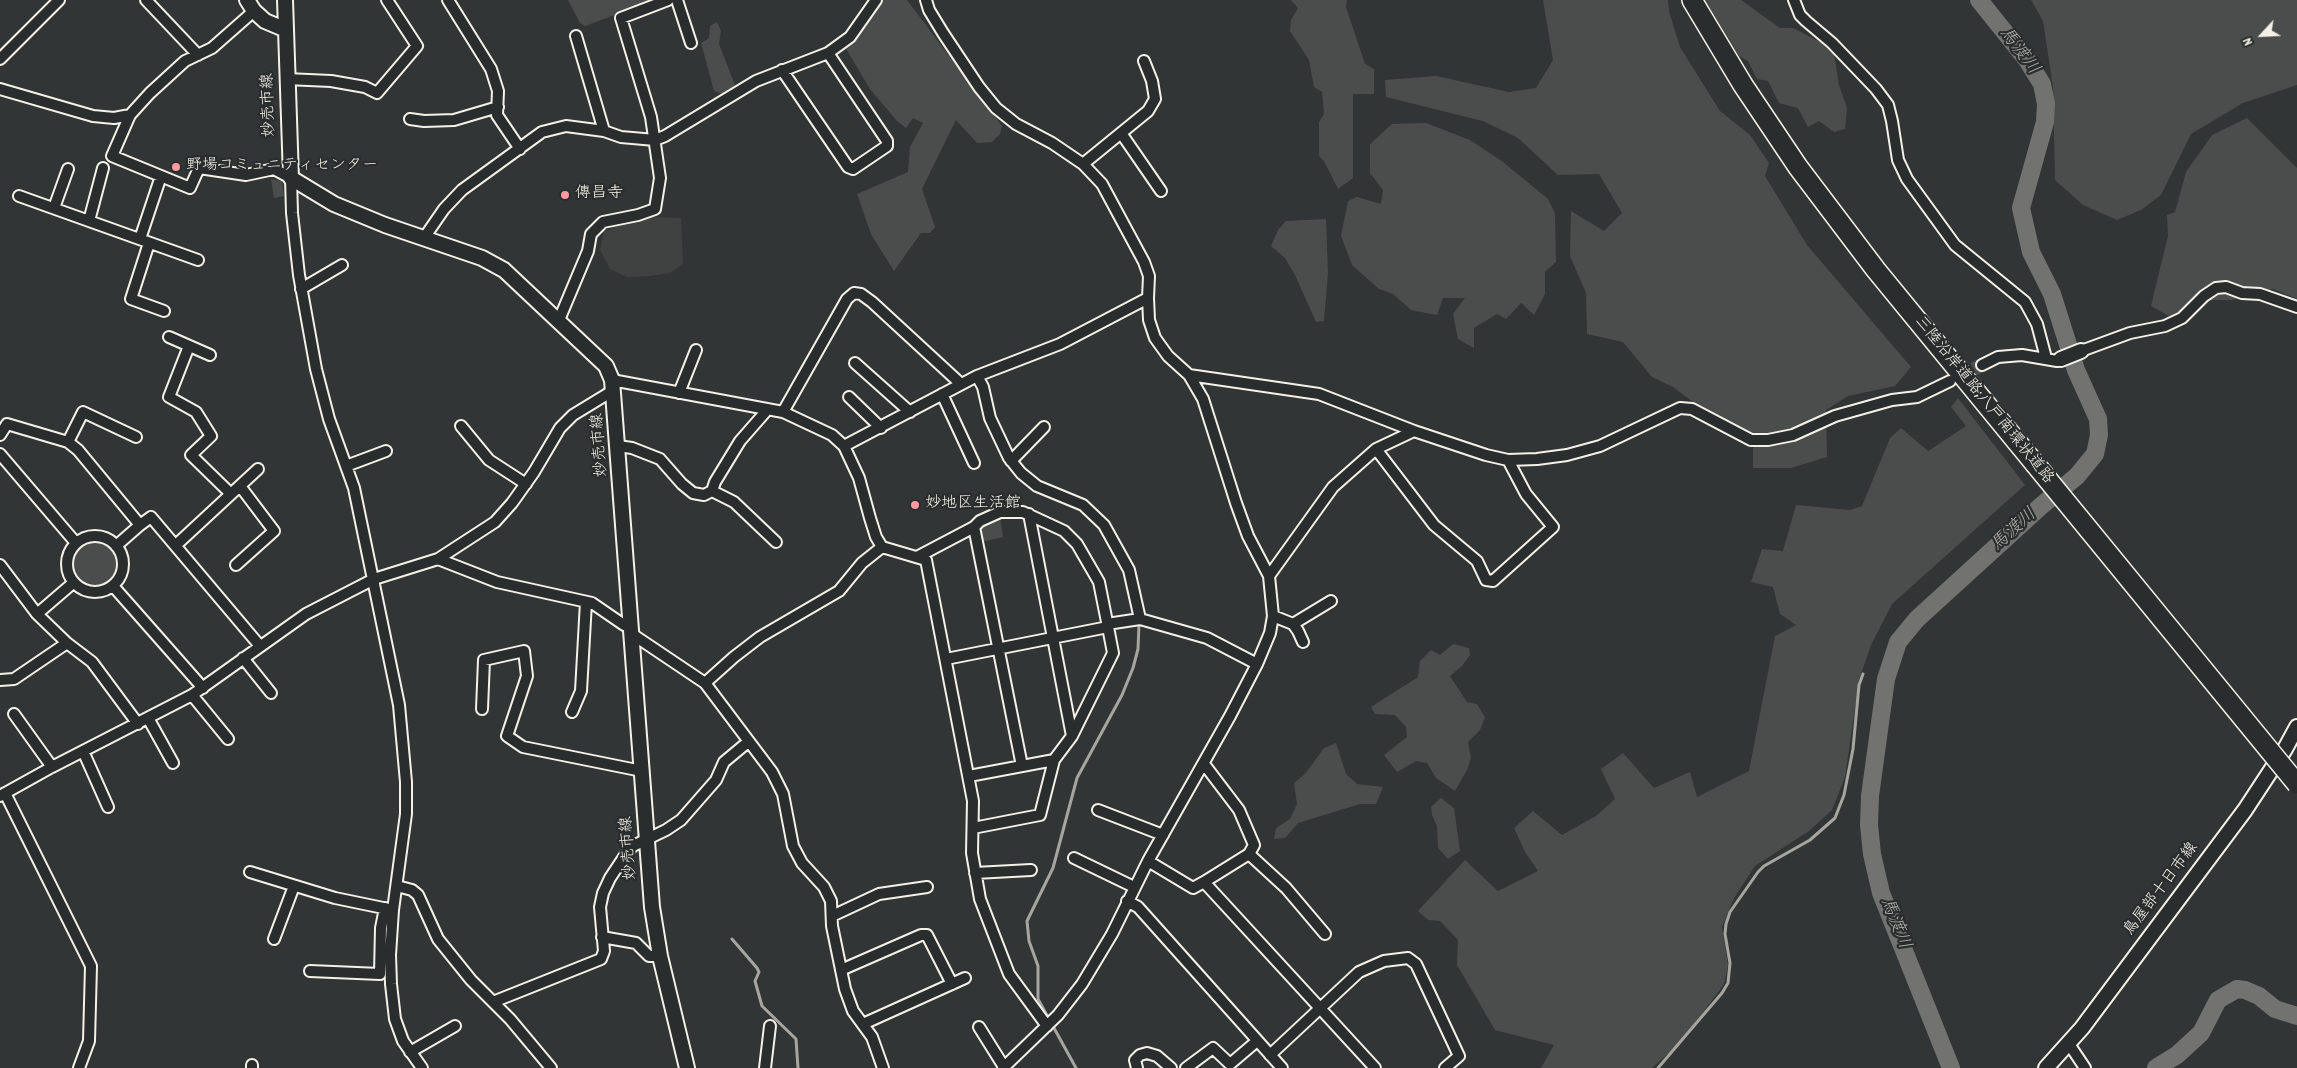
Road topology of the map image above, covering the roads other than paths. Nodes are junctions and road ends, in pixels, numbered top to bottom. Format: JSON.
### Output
{"nodes":[{"id":1,"x":60,"y":0,"type":"edge"},
{"id":2,"x":146,"y":0,"type":"edge"},
{"id":3,"x":285,"y":0,"type":"edge"},
{"id":4,"x":386,"y":0,"type":"edge"},
{"id":5,"x":448,"y":0,"type":"edge"},
{"id":6,"x":668,"y":0,"type":"edge"},
{"id":7,"x":678,"y":0,"type":"edge"},
{"id":8,"x":876,"y":0,"type":"edge"},
{"id":9,"x":926,"y":0,"type":"edge"},
{"id":10,"x":1692,"y":0,"type":"edge"},
{"id":11,"x":1794,"y":0,"type":"edge"},
{"id":12,"x":250,"y":6,"type":"edge"},
{"id":13,"x":284,"y":29,"type":"junction"},
{"id":14,"x":576,"y":36,"type":"dead end"},
{"id":15,"x":691,"y":43,"type":"dead end"},
{"id":16,"x":828,"y":53,"type":"junction"},
{"id":17,"x":198,"y":55,"type":"junction"},
{"id":18,"x":0,"y":58,"type":"edge"},
{"id":19,"x":1144,"y":61,"type":"dead end"},
{"id":20,"x":782,"y":70,"type":"junction"},
{"id":21,"x":286,"y":79,"type":"junction"},
{"id":22,"x":0,"y":89,"type":"edge"},
{"id":23,"x":498,"y":107,"type":"junction"},
{"id":24,"x":130,"y":115,"type":"junction"},
{"id":25,"x":410,"y":119,"type":"dead end"},
{"id":26,"x":604,"y":132,"type":"junction"},
{"id":27,"x":1121,"y":133,"type":"junction"},
{"id":28,"x":655,"y":140,"type":"junction"},
{"id":29,"x":520,"y":149,"type":"junction"},
{"id":30,"x":1083,"y":164,"type":"junction"},
{"id":31,"x":103,"y":168,"type":"dead end"},
{"id":32,"x":68,"y":169,"type":"dead end"},
{"id":33,"x":161,"y":176,"type":"junction"},
{"id":34,"x":291,"y":178,"type":"junction"},
{"id":35,"x":1161,"y":192,"type":"dead end"},
{"id":36,"x":19,"y":196,"type":"dead end"},
{"id":37,"x":54,"y":208,"type":"junction"},
{"id":38,"x":89,"y":221,"type":"junction"},
{"id":39,"x":424,"y":238,"type":"junction"},
{"id":40,"x":145,"y":241,"type":"junction"},
{"id":41,"x":198,"y":260,"type":"dead end"},
{"id":42,"x":342,"y":265,"type":"dead end"},
{"id":43,"x":301,"y":289,"type":"junction"},
{"id":44,"x":1148,"y":298,"type":"junction"},
{"id":45,"x":2297,"y":307,"type":"edge"},
{"id":46,"x":164,"y":311,"type":"dead end"},
{"id":47,"x":559,"y":320,"type":"junction"},
{"id":48,"x":170,"y":337,"type":"dead end"},
{"id":49,"x":190,"y":346,"type":"junction"},
{"id":50,"x":696,"y":350,"type":"dead end"},
{"id":51,"x":2081,"y":351,"type":"joint"},
{"id":52,"x":210,"y":355,"type":"dead end"},
{"id":53,"x":2046,"y":358,"type":"junction"},
{"id":54,"x":2061,"y":359,"type":"joint"},
{"id":55,"x":855,"y":363,"type":"dead end"},
{"id":56,"x":1982,"y":365,"type":"tunnel mouth"},
{"id":57,"x":1189,"y":375,"type":"junction"},
{"id":58,"x":977,"y":376,"type":"junction"},
{"id":59,"x":1950,"y":382,"type":"tunnel mouth"},
{"id":60,"x":961,"y":384,"type":"junction"},
{"id":61,"x":613,"y":385,"type":"junction"},
{"id":62,"x":679,"y":393,"type":"junction"},
{"id":63,"x":942,"y":394,"type":"junction"},
{"id":64,"x":849,"y":397,"type":"dead end"},
{"id":65,"x":768,"y":409,"type":"junction"},
{"id":66,"x":783,"y":412,"type":"junction"},
{"id":67,"x":910,"y":412,"type":"junction"},
{"id":68,"x":461,"y":426,"type":"dead end"},
{"id":69,"x":881,"y":428,"type":"junction"},
{"id":70,"x":1044,"y":428,"type":"dead end"},
{"id":71,"x":1414,"y":431,"type":"junction"},
{"id":72,"x":0,"y":435,"type":"edge"},
{"id":73,"x":136,"y":437,"type":"dead end"},
{"id":74,"x":68,"y":442,"type":"junction"},
{"id":75,"x":618,"y":446,"type":"junction"},
{"id":76,"x":844,"y":446,"type":"junction"},
{"id":77,"x":1376,"y":449,"type":"junction"},
{"id":78,"x":386,"y":451,"type":"dead end"},
{"id":79,"x":0,"y":454,"type":"edge"},
{"id":80,"x":1508,"y":460,"type":"junction"},
{"id":81,"x":1011,"y":461,"type":"junction"},
{"id":82,"x":974,"y":463,"type":"dead end"},
{"id":83,"x":346,"y":466,"type":"junction"},
{"id":84,"x":258,"y":469,"type":"dead end"},
{"id":85,"x":526,"y":484,"type":"junction"},
{"id":86,"x":240,"y":486,"type":"junction"},
{"id":87,"x":712,"y":491,"type":"junction"},
{"id":88,"x":231,"y":494,"type":"junction"},
{"id":89,"x":1029,"y":514,"type":"junction"},
{"id":90,"x":140,"y":526,"type":"junction"},
{"id":91,"x":974,"y":527,"type":"junction"},
{"id":92,"x":776,"y":542,"type":"dead end"},
{"id":93,"x":76,"y":543,"type":"junction"},
{"id":94,"x":176,"y":545,"type":"junction"},
{"id":95,"x":116,"y":546,"type":"junction"},
{"id":96,"x":882,"y":547,"type":"junction"},
{"id":97,"x":917,"y":557,"type":"junction"},
{"id":98,"x":438,"y":559,"type":"junction"},
{"id":99,"x":236,"y":564,"type":"dead end"},
{"id":100,"x":1,"y":567,"type":"edge"},
{"id":101,"x":1269,"y":576,"type":"junction"},
{"id":102,"x":374,"y":578,"type":"junction"},
{"id":103,"x":73,"y":583,"type":"junction"},
{"id":104,"x":113,"y":586,"type":"junction"},
{"id":105,"x":1330,"y":601,"type":"dead end"},
{"id":106,"x":586,"y":602,"type":"junction"},
{"id":107,"x":37,"y":614,"type":"junction"},
{"id":108,"x":1273,"y":616,"type":"junction"},
{"id":109,"x":1140,"y":619,"type":"junction"},
{"id":110,"x":1293,"y":624,"type":"junction"},
{"id":111,"x":1108,"y":626,"type":"junction"},
{"id":112,"x":632,"y":630,"type":"junction"},
{"id":113,"x":1052,"y":638,"type":"junction"},
{"id":114,"x":1303,"y":642,"type":"dead end"},
{"id":115,"x":67,"y":643,"type":"junction"},
{"id":116,"x":260,"y":646,"type":"junction"},
{"id":117,"x":998,"y":649,"type":"junction"},
{"id":118,"x":243,"y":658,"type":"junction"},
{"id":119,"x":946,"y":659,"type":"junction"},
{"id":120,"x":1257,"y":664,"type":"junction"},
{"id":121,"x":0,"y":680,"type":"edge"},
{"id":122,"x":706,"y":682,"type":"junction"},
{"id":123,"x":202,"y":688,"type":"junction"},
{"id":124,"x":271,"y":693,"type":"dead end"},
{"id":125,"x":192,"y":695,"type":"junction"},
{"id":126,"x":482,"y":709,"type":"dead end"},
{"id":127,"x":572,"y":712,"type":"dead end"},
{"id":128,"x":14,"y":714,"type":"dead end"},
{"id":129,"x":148,"y":718,"type":"junction"},
{"id":130,"x":138,"y":724,"type":"junction"},
{"id":131,"x":2297,"y":727,"type":"edge"},
{"id":132,"x":1072,"y":736,"type":"junction"},
{"id":133,"x":228,"y":739,"type":"dead end"},
{"id":134,"x":748,"y":742,"type":"junction"},
{"id":135,"x":83,"y":751,"type":"junction"},
{"id":136,"x":1054,"y":760,"type":"junction"},
{"id":137,"x":173,"y":764,"type":"dead end"},
{"id":138,"x":1204,"y":764,"type":"junction"},
{"id":139,"x":52,"y":766,"type":"junction"},
{"id":140,"x":1022,"y":766,"type":"junction"},
{"id":141,"x":642,"y":771,"type":"junction"},
{"id":142,"x":968,"y":776,"type":"junction"},
{"id":143,"x":2297,"y":784,"type":"edge"},
{"id":144,"x":3,"y":794,"type":"edge"},
{"id":145,"x":108,"y":807,"type":"dead end"},
{"id":146,"x":1098,"y":810,"type":"dead end"},
{"id":147,"x":973,"y":828,"type":"junction"},
{"id":148,"x":1163,"y":835,"type":"junction"},
{"id":149,"x":647,"y":840,"type":"junction"},
{"id":150,"x":1249,"y":854,"type":"junction"},
{"id":151,"x":1074,"y":858,"type":"dead end"},
{"id":152,"x":1148,"y":861,"type":"junction"},
{"id":153,"x":1031,"y":870,"type":"dead end"},
{"id":154,"x":250,"y":872,"type":"dead end"},
{"id":155,"x":975,"y":873,"type":"junction"},
{"id":156,"x":1204,"y":882,"type":"junction"},
{"id":157,"x":294,"y":886,"type":"junction"},
{"id":158,"x":397,"y":886,"type":"junction"},
{"id":159,"x":927,"y":887,"type":"dead end"},
{"id":160,"x":1134,"y":887,"type":"junction"},
{"id":161,"x":1127,"y":901,"type":"junction"},
{"id":162,"x":389,"y":909,"type":"junction"},
{"id":163,"x":832,"y":916,"type":"junction"},
{"id":164,"x":1325,"y":934,"type":"dead end"},
{"id":165,"x":602,"y":937,"type":"junction"},
{"id":166,"x":274,"y":939,"type":"dead end"},
{"id":167,"x":660,"y":956,"type":"junction"},
{"id":168,"x":841,"y":970,"type":"junction"},
{"id":169,"x":310,"y":971,"type":"dead end"},
{"id":170,"x":965,"y":978,"type":"dead end"},
{"id":171,"x":952,"y":984,"type":"junction"},
{"id":172,"x":494,"y":1002,"type":"junction"},
{"id":173,"x":1320,"y":1010,"type":"junction"},
{"id":174,"x":862,"y":1024,"type":"junction"},
{"id":175,"x":455,"y":1026,"type":"dead end"},
{"id":176,"x":770,"y":1026,"type":"dead end"},
{"id":177,"x":979,"y":1026,"type":"dead end"},
{"id":178,"x":1047,"y":1026,"type":"junction"},
{"id":179,"x":1257,"y":1041,"type":"junction"},
{"id":180,"x":2069,"y":1044,"type":"junction"},
{"id":181,"x":410,"y":1052,"type":"junction"},
{"id":182,"x":1270,"y":1055,"type":"junction"},
{"id":183,"x":1004,"y":1067,"type":"edge"},
{"id":184,"x":2084,"y":1067,"type":"edge"},
{"id":185,"x":79,"y":1068,"type":"edge"},
{"id":186,"x":422,"y":1068,"type":"edge"},
{"id":187,"x":551,"y":1068,"type":"edge"},
{"id":188,"x":687,"y":1068,"type":"edge"},
{"id":189,"x":765,"y":1068,"type":"edge"},
{"id":190,"x":883,"y":1068,"type":"edge"},
{"id":191,"x":1137,"y":1068,"type":"edge"},
{"id":192,"x":1171,"y":1068,"type":"edge"},
{"id":193,"x":1186,"y":1068,"type":"edge"},
{"id":194,"x":1282,"y":1068,"type":"edge"},
{"id":195,"x":1375,"y":1068,"type":"edge"},
{"id":196,"x":1445,"y":1068,"type":"edge"},
{"id":197,"x":2046,"y":1068,"type":"edge"}],
"edges":[{"from":1,"to":18,"type":"street"},
{"from":2,"to":17,"type":"street"},
{"from":3,"to":13,"type":"main road","name":"妙売市線"},
{"from":4,"to":21,"type":"street"},
{"from":5,"to":23,"type":"street"},
{"from":6,"to":28,"type":"street"},
{"from":7,"to":15,"type":"street"},
{"from":8,"to":16,"type":"street"},
{"from":9,"to":30,"type":"street"},
{"from":10,"to":143,"type":"highway","name":"三陸沿岸道路;八戸南環状道路","bridge":true},
{"from":11,"to":53,"type":"street"},
{"from":12,"to":13,"type":"main road"},
{"from":12,"to":17,"type":"street"},
{"from":13,"to":21,"type":"main road","name":"妙売市線"},
{"from":14,"to":26,"type":"street"},
{"from":16,"to":20,"type":"street"},
{"from":16,"to":20,"type":"street"},
{"from":17,"to":24,"type":"street"},
{"from":19,"to":27,"type":"street"},
{"from":20,"to":28,"type":"street"},
{"from":21,"to":34,"type":"main road","name":"妙売市線"},
{"from":22,"to":24,"type":"street"},
{"from":23,"to":25,"type":"street"},
{"from":23,"to":29,"type":"street"},
{"from":24,"to":33,"type":"street"},
{"from":26,"to":28,"type":"street"},
{"from":26,"to":29,"type":"street"},
{"from":27,"to":30,"type":"street"},
{"from":27,"to":35,"type":"street"},
{"from":28,"to":47,"type":"street"},
{"from":29,"to":39,"type":"street"},
{"from":30,"to":44,"type":"street"},
{"from":31,"to":38,"type":"street"},
{"from":32,"to":37,"type":"street"},
{"from":33,"to":34,"type":"street"},
{"from":33,"to":40,"type":"street"},
{"from":34,"to":39,"type":"main road","name":"妙売市線"},
{"from":34,"to":43,"type":"street"},
{"from":36,"to":37,"type":"street"},
{"from":37,"to":38,"type":"street"},
{"from":38,"to":40,"type":"street"},
{"from":39,"to":47,"type":"main road","name":"妙売市線"},
{"from":40,"to":41,"type":"street"},
{"from":40,"to":46,"type":"street"},
{"from":42,"to":43,"type":"street"},
{"from":43,"to":83,"type":"street"},
{"from":44,"to":57,"type":"street"},
{"from":44,"to":58,"type":"street"},
{"from":45,"to":51,"type":"street"},
{"from":47,"to":61,"type":"main road","name":"妙売市線"},
{"from":48,"to":49,"type":"street"},
{"from":49,"to":52,"type":"street"},
{"from":49,"to":88,"type":"street"},
{"from":50,"to":62,"type":"street"},
{"from":51,"to":54,"type":"main road"},
{"from":53,"to":54,"type":"street"},
{"from":53,"to":56,"type":"street"},
{"from":55,"to":67,"type":"street"},
{"from":57,"to":71,"type":"street"},
{"from":57,"to":101,"type":"street"},
{"from":58,"to":60,"type":"street"},
{"from":58,"to":81,"type":"street"},
{"from":59,"to":80,"type":"street"},
{"from":60,"to":63,"type":"street"},
{"from":60,"to":66,"type":"street"},
{"from":61,"to":62,"type":"street"},
{"from":61,"to":75,"type":"main road","name":"妙売市線"},
{"from":61,"to":85,"type":"street"},
{"from":62,"to":65,"type":"street"},
{"from":63,"to":67,"type":"street"},
{"from":63,"to":82,"type":"street"},
{"from":64,"to":69,"type":"street"},
{"from":65,"to":66,"type":"street"},
{"from":65,"to":87,"type":"street"},
{"from":66,"to":76,"type":"street"},
{"from":67,"to":69,"type":"street"},
{"from":68,"to":85,"type":"street"},
{"from":69,"to":76,"type":"street"},
{"from":70,"to":81,"type":"street"},
{"from":71,"to":77,"type":"street"},
{"from":71,"to":80,"type":"street"},
{"from":72,"to":74,"type":"street"},
{"from":73,"to":74,"type":"street"},
{"from":74,"to":90,"type":"street"},
{"from":75,"to":87,"type":"street"},
{"from":75,"to":112,"type":"main road","name":"妙売市線"},
{"from":76,"to":96,"type":"street"},
{"from":77,"to":80,"type":"street"},
{"from":77,"to":101,"type":"street"},
{"from":78,"to":83,"type":"street"},
{"from":79,"to":93,"type":"street"},
{"from":81,"to":109,"type":"street"},
{"from":83,"to":102,"type":"street"},
{"from":84,"to":86,"type":"street"},
{"from":85,"to":98,"type":"street"},
{"from":86,"to":88,"type":"street"},
{"from":86,"to":99,"type":"street"},
{"from":87,"to":92,"type":"street"},
{"from":88,"to":94,"type":"street"},
{"from":89,"to":91,"type":"street"},
{"from":89,"to":111,"type":"street"},
{"from":89,"to":113,"type":"street"},
{"from":90,"to":94,"type":"street"},
{"from":90,"to":95,"type":"street"},
{"from":91,"to":97,"type":"street"},
{"from":91,"to":117,"type":"street"},
{"from":93,"to":95,"type":"street"},
{"from":93,"to":103,"type":"street"},
{"from":94,"to":116,"type":"street"},
{"from":95,"to":104,"type":"street"},
{"from":96,"to":97,"type":"street"},
{"from":96,"to":122,"type":"street"},
{"from":97,"to":119,"type":"street"},
{"from":98,"to":102,"type":"street"},
{"from":98,"to":106,"type":"street"},
{"from":100,"to":107,"type":"street"},
{"from":101,"to":108,"type":"street"},
{"from":102,"to":116,"type":"street"},
{"from":102,"to":158,"type":"street"},
{"from":103,"to":104,"type":"street"},
{"from":103,"to":107,"type":"street"},
{"from":104,"to":123,"type":"street"},
{"from":105,"to":110,"type":"street"},
{"from":106,"to":112,"type":"street"},
{"from":106,"to":127,"type":"street"},
{"from":107,"to":115,"type":"street"},
{"from":108,"to":110,"type":"street"},
{"from":108,"to":120,"type":"street"},
{"from":109,"to":111,"type":"street"},
{"from":109,"to":120,"type":"street"},
{"from":110,"to":114,"type":"street"},
{"from":111,"to":113,"type":"street"},
{"from":111,"to":132,"type":"street"},
{"from":112,"to":122,"type":"street"},
{"from":112,"to":141,"type":"main road","name":"妙売市線"},
{"from":113,"to":117,"type":"street"},
{"from":113,"to":132,"type":"street"},
{"from":115,"to":121,"type":"street"},
{"from":115,"to":130,"type":"street"},
{"from":116,"to":118,"type":"street"},
{"from":117,"to":119,"type":"street"},
{"from":117,"to":140,"type":"street"},
{"from":118,"to":123,"type":"street"},
{"from":118,"to":124,"type":"street"},
{"from":119,"to":142,"type":"street"},
{"from":120,"to":138,"type":"street"},
{"from":122,"to":134,"type":"street"},
{"from":123,"to":125,"type":"street"},
{"from":125,"to":129,"type":"street"},
{"from":125,"to":133,"type":"street"},
{"from":126,"to":141,"type":"street"},
{"from":128,"to":139,"type":"street"},
{"from":129,"to":130,"type":"street"},
{"from":129,"to":137,"type":"street"},
{"from":130,"to":135,"type":"street"},
{"from":131,"to":180,"type":"main road","name":"鳥屋部十日市線"},
{"from":132,"to":136,"type":"street"},
{"from":134,"to":149,"type":"street"},
{"from":134,"to":163,"type":"street"},
{"from":135,"to":139,"type":"street"},
{"from":135,"to":145,"type":"street"},
{"from":136,"to":140,"type":"street"},
{"from":136,"to":147,"type":"street"},
{"from":138,"to":148,"type":"street"},
{"from":138,"to":150,"type":"street"},
{"from":139,"to":144,"type":"street"},
{"from":140,"to":142,"type":"street"},
{"from":141,"to":149,"type":"main road","name":"妙売市線"},
{"from":142,"to":147,"type":"street"},
{"from":144,"to":185,"type":"street"},
{"from":146,"to":148,"type":"street"},
{"from":147,"to":155,"type":"street"},
{"from":148,"to":152,"type":"street"},
{"from":149,"to":165,"type":"street"},
{"from":149,"to":167,"type":"main road","name":"妙売市線"},
{"from":150,"to":156,"type":"street"},
{"from":150,"to":164,"type":"street"},
{"from":151,"to":160,"type":"street"},
{"from":152,"to":156,"type":"street"},
{"from":152,"to":160,"type":"street"},
{"from":153,"to":155,"type":"street"},
{"from":154,"to":157,"type":"street"},
{"from":155,"to":178,"type":"street"},
{"from":156,"to":173,"type":"street"},
{"from":157,"to":162,"type":"street"},
{"from":157,"to":166,"type":"street"},
{"from":158,"to":162,"type":"street"},
{"from":158,"to":172,"type":"street"},
{"from":159,"to":163,"type":"street"},
{"from":160,"to":161,"type":"street"},
{"from":161,"to":178,"type":"street"},
{"from":161,"to":179,"type":"street"},
{"from":162,"to":169,"type":"street"},
{"from":162,"to":181,"type":"street"},
{"from":163,"to":168,"type":"street"},
{"from":165,"to":167,"type":"street"},
{"from":165,"to":172,"type":"street"},
{"from":167,"to":188,"type":"main road","name":"妙売市線"},
{"from":168,"to":171,"type":"street"},
{"from":168,"to":174,"type":"street"},
{"from":170,"to":171,"type":"street"},
{"from":171,"to":174,"type":"street"},
{"from":172,"to":187,"type":"street"},
{"from":173,"to":182,"type":"street"},
{"from":173,"to":195,"type":"street"},
{"from":173,"to":196,"type":"street"},
{"from":174,"to":190,"type":"street"},
{"from":175,"to":181,"type":"street"},
{"from":176,"to":189,"type":"street"},
{"from":177,"to":183,"type":"street"},
{"from":178,"to":183,"type":"street"},
{"from":179,"to":182,"type":"street"},
{"from":179,"to":193,"type":"street"},
{"from":180,"to":184,"type":"street"},
{"from":180,"to":197,"type":"main road","name":"鳥屋部十日市線"},
{"from":181,"to":186,"type":"street"},
{"from":182,"to":194,"type":"street"},
{"from":191,"to":192,"type":"street"}]}
